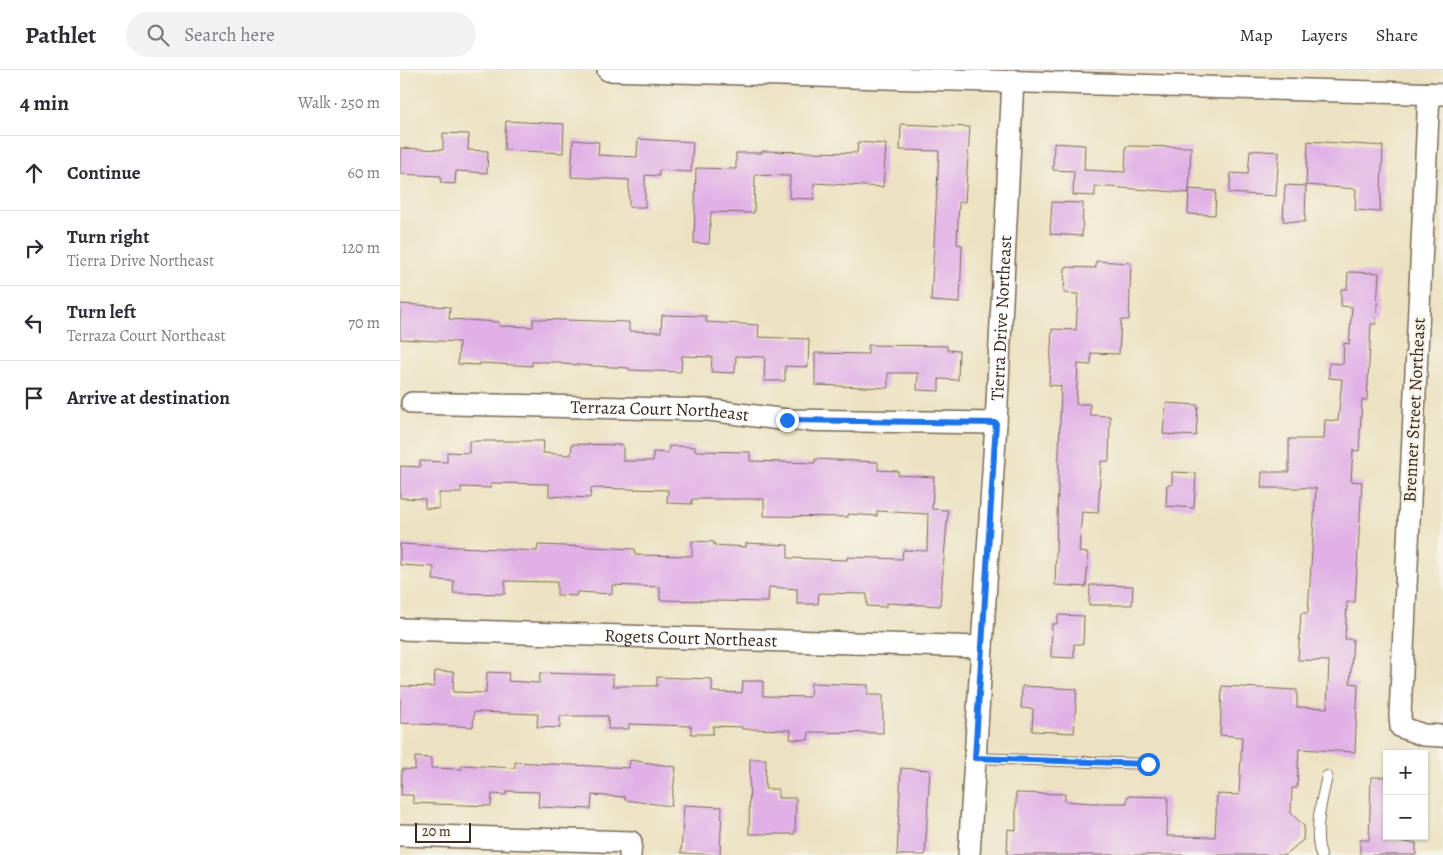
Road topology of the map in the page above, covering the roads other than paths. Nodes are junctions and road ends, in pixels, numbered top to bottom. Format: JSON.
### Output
{"nodes":[{"id":1,"x":608,"y":70,"type":"edge"},
{"id":2,"x":1013,"y":80,"type":"junction"},
{"id":3,"x":1436,"y":93,"type":"edge"},
{"id":4,"x":412,"y":403,"type":"dead end"},
{"id":5,"x":996,"y":423,"type":"junction"},
{"id":6,"x":400,"y":629,"type":"edge"},
{"id":7,"x":982,"y":647,"type":"junction"},
{"id":8,"x":1443,"y":736,"type":"edge"},
{"id":9,"x":975,"y":758,"type":"junction"},
{"id":10,"x":1148,"y":764,"type":"dead end"},
{"id":11,"x":1327,"y":776,"type":"dead end"},
{"id":12,"x":400,"y":835,"type":"edge"},
{"id":13,"x":630,"y":855,"type":"edge"},
{"id":14,"x":969,"y":855,"type":"edge"},
{"id":15,"x":1321,"y":855,"type":"edge"}],
"edges":[{"from":1,"to":2,"type":"street"},
{"from":2,"to":3,"type":"street"},
{"from":2,"to":5,"type":"street","name":"Tierra Drive Northeast"},
{"from":3,"to":8,"type":"street","name":"Brenner Street Northeast"},
{"from":4,"to":5,"type":"street","name":"Terraza Court Northeast"},
{"from":5,"to":7,"type":"street","name":"Tierra Drive Northeast"},
{"from":6,"to":7,"type":"street","name":"Rogets Court Northeast"},
{"from":7,"to":9,"type":"street","name":"Tierra Drive Northeast"},
{"from":9,"to":10,"type":"lane"},
{"from":9,"to":14,"type":"street","name":"Tierra Drive Northeast"},
{"from":11,"to":15,"type":"lane"},
{"from":12,"to":13,"type":"street"}]}
